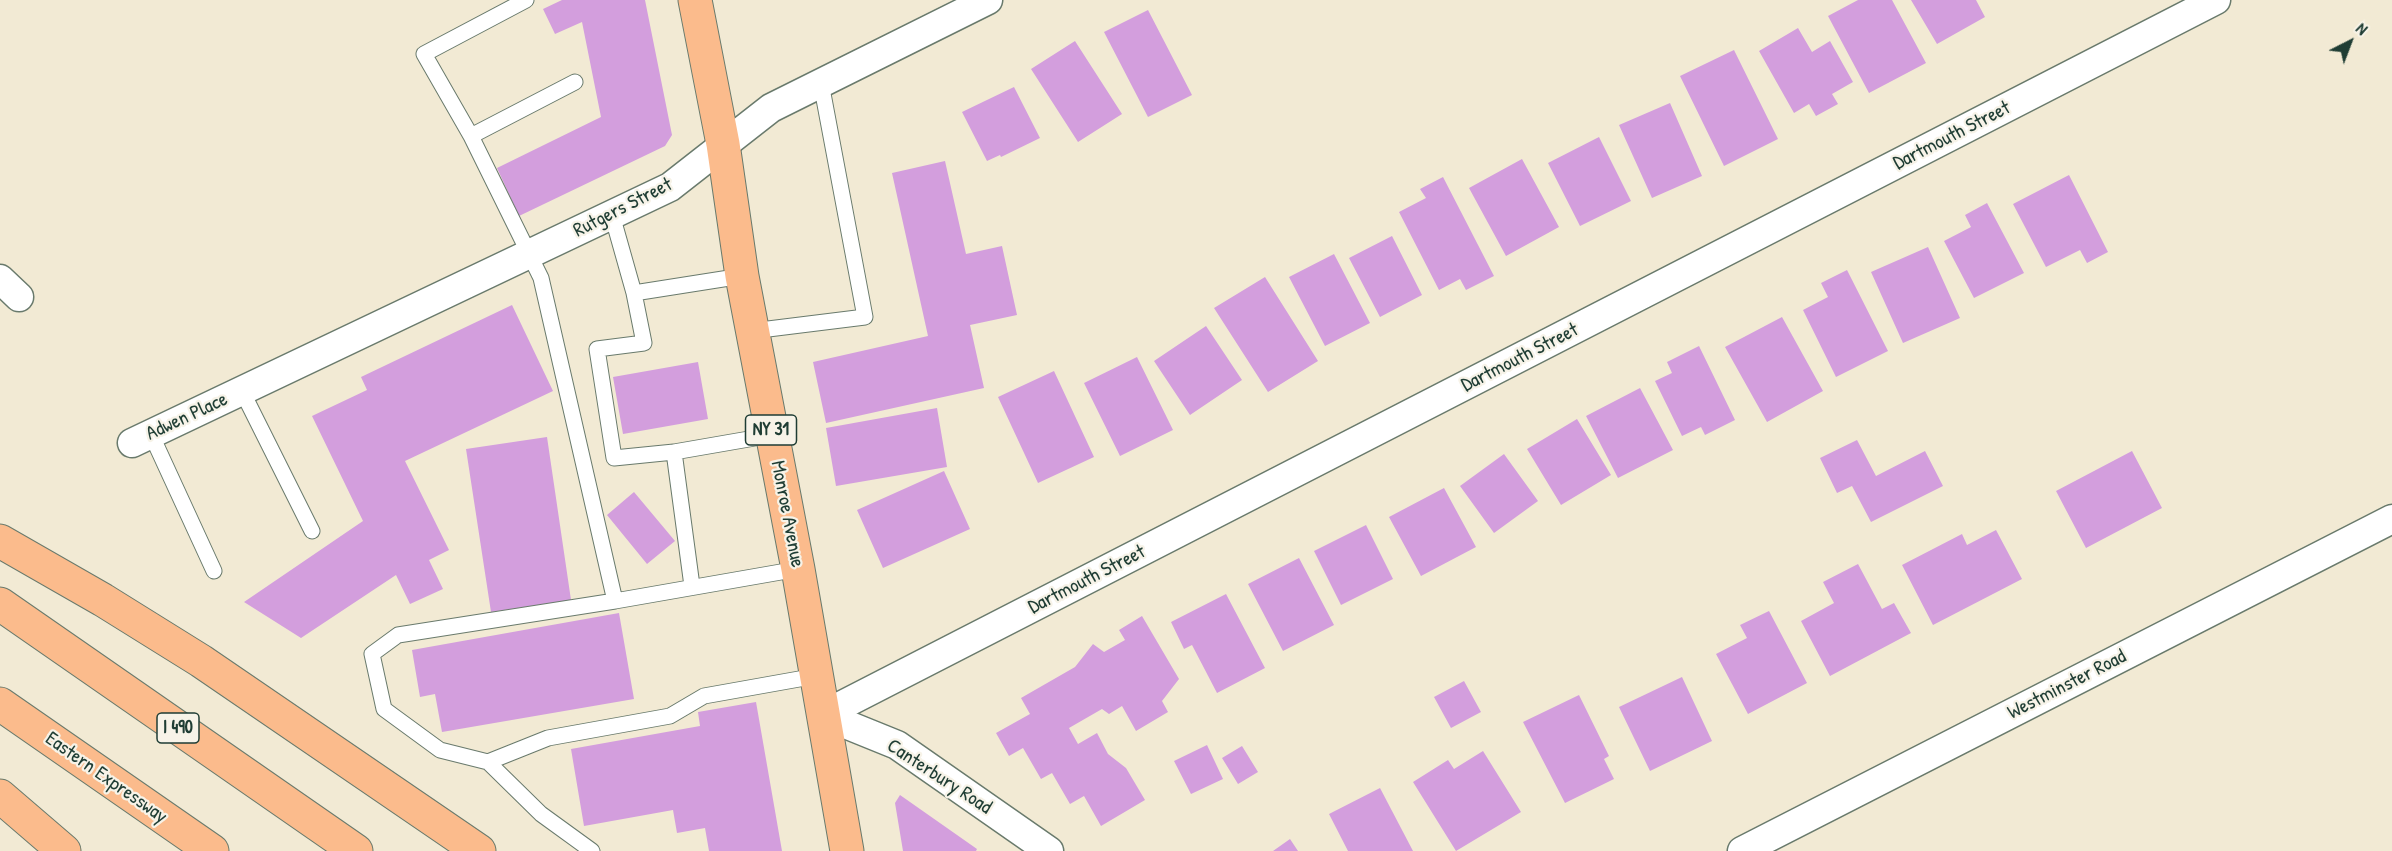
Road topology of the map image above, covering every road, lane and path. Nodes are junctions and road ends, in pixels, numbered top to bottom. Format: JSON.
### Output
{"nodes":[{"id":1,"x":526,"y":0,"type":"edge"},
{"id":2,"x":695,"y":0,"type":"edge"},
{"id":3,"x":988,"y":0,"type":"edge"},
{"id":4,"x":2216,"y":0,"type":"edge"},
{"id":5,"x":575,"y":82,"type":"dead end"},
{"id":6,"x":821,"y":83,"type":"junction"},
{"id":7,"x":471,"y":136,"type":"junction"},
{"id":8,"x":723,"y":144,"type":"junction"},
{"id":9,"x":612,"y":215,"type":"junction"},
{"id":10,"x":531,"y":255,"type":"junction"},
{"id":11,"x":742,"y":276,"type":"junction"},
{"id":12,"x":634,"y":293,"type":"junction"},
{"id":13,"x":752,"y":331,"type":"junction"},
{"id":14,"x":242,"y":391,"type":"junction"},
{"id":15,"x":772,"y":435,"type":"junction"},
{"id":16,"x":142,"y":438,"type":"joint"},
{"id":17,"x":674,"y":452,"type":"junction"},
{"id":18,"x":2392,"y":519,"type":"edge"},
{"id":19,"x":312,"y":531,"type":"dead end"},
{"id":20,"x":0,"y":541,"type":"edge"},
{"id":21,"x":798,"y":569,"type":"junction"},
{"id":22,"x":214,"y":572,"type":"dead end"},
{"id":23,"x":692,"y":586,"type":"junction"},
{"id":24,"x":615,"y":601,"type":"junction"},
{"id":25,"x":0,"y":604,"type":"edge"},
{"id":26,"x":816,"y":676,"type":"junction"},
{"id":27,"x":0,"y":704,"type":"edge"},
{"id":28,"x":823,"y":715,"type":"junction"},
{"id":29,"x":488,"y":762,"type":"junction"},
{"id":30,"x":0,"y":796,"type":"edge"},
{"id":31,"x":64,"y":851,"type":"edge"},
{"id":32,"x":212,"y":851,"type":"edge"},
{"id":33,"x":356,"y":851,"type":"edge"},
{"id":34,"x":479,"y":851,"type":"edge"},
{"id":35,"x":592,"y":851,"type":"edge"},
{"id":36,"x":847,"y":851,"type":"edge"},
{"id":37,"x":1049,"y":851,"type":"edge"},
{"id":38,"x":1742,"y":851,"type":"edge"}],
"edges":[{"from":1,"to":7,"type":"lane"},
{"from":2,"to":8,"type":"main road","name":"Monroe Avenue","number":"NY 31"},
{"from":3,"to":6,"type":"street","name":"Rutgers Street"},
{"from":4,"to":28,"type":"street","name":"Dartmouth Street"},
{"from":5,"to":7,"type":"lane"},
{"from":6,"to":8,"type":"street","name":"Rutgers Street"},
{"from":6,"to":13,"type":"lane"},
{"from":7,"to":10,"type":"lane"},
{"from":8,"to":9,"type":"street","name":"Rutgers Street"},
{"from":8,"to":11,"type":"main road","name":"Monroe Avenue","number":"NY 31"},
{"from":9,"to":10,"type":"street","name":"Rutgers Street"},
{"from":9,"to":12,"type":"lane"},
{"from":10,"to":14,"type":"street","name":"Rutgers Street"},
{"from":10,"to":24,"type":"lane"},
{"from":11,"to":12,"type":"lane"},
{"from":11,"to":13,"type":"main road","name":"Monroe Avenue","number":"NY 31"},
{"from":12,"to":17,"type":"lane"},
{"from":13,"to":15,"type":"main road","name":"Monroe Avenue","number":"NY 31"},
{"from":14,"to":16,"type":"street","name":"Adwen Place"},
{"from":14,"to":19,"type":"lane"},
{"from":15,"to":17,"type":"lane"},
{"from":15,"to":21,"type":"main road","name":"Monroe Avenue","number":"NY 31"},
{"from":16,"to":22,"type":"lane"},
{"from":17,"to":23,"type":"lane"},
{"from":18,"to":38,"type":"street","name":"Westminster Road"},
{"from":20,"to":34,"type":"main road"},
{"from":21,"to":23,"type":"lane"},
{"from":21,"to":26,"type":"main road","name":"Monroe Avenue","number":"NY 31"},
{"from":23,"to":24,"type":"lane"},
{"from":24,"to":29,"type":"lane"},
{"from":25,"to":33,"type":"main road","number":"I 490"},
{"from":26,"to":28,"type":"main road","name":"Monroe Avenue","number":"NY 31"},
{"from":26,"to":29,"type":"lane"},
{"from":27,"to":32,"type":"main road","name":"Eastern Expressway"},
{"from":28,"to":36,"type":"main road","name":"Monroe Avenue","number":"NY 31"},
{"from":28,"to":37,"type":"street","name":"Canterbury Road"},
{"from":29,"to":35,"type":"lane"},
{"from":30,"to":31,"type":"main road"}]}
